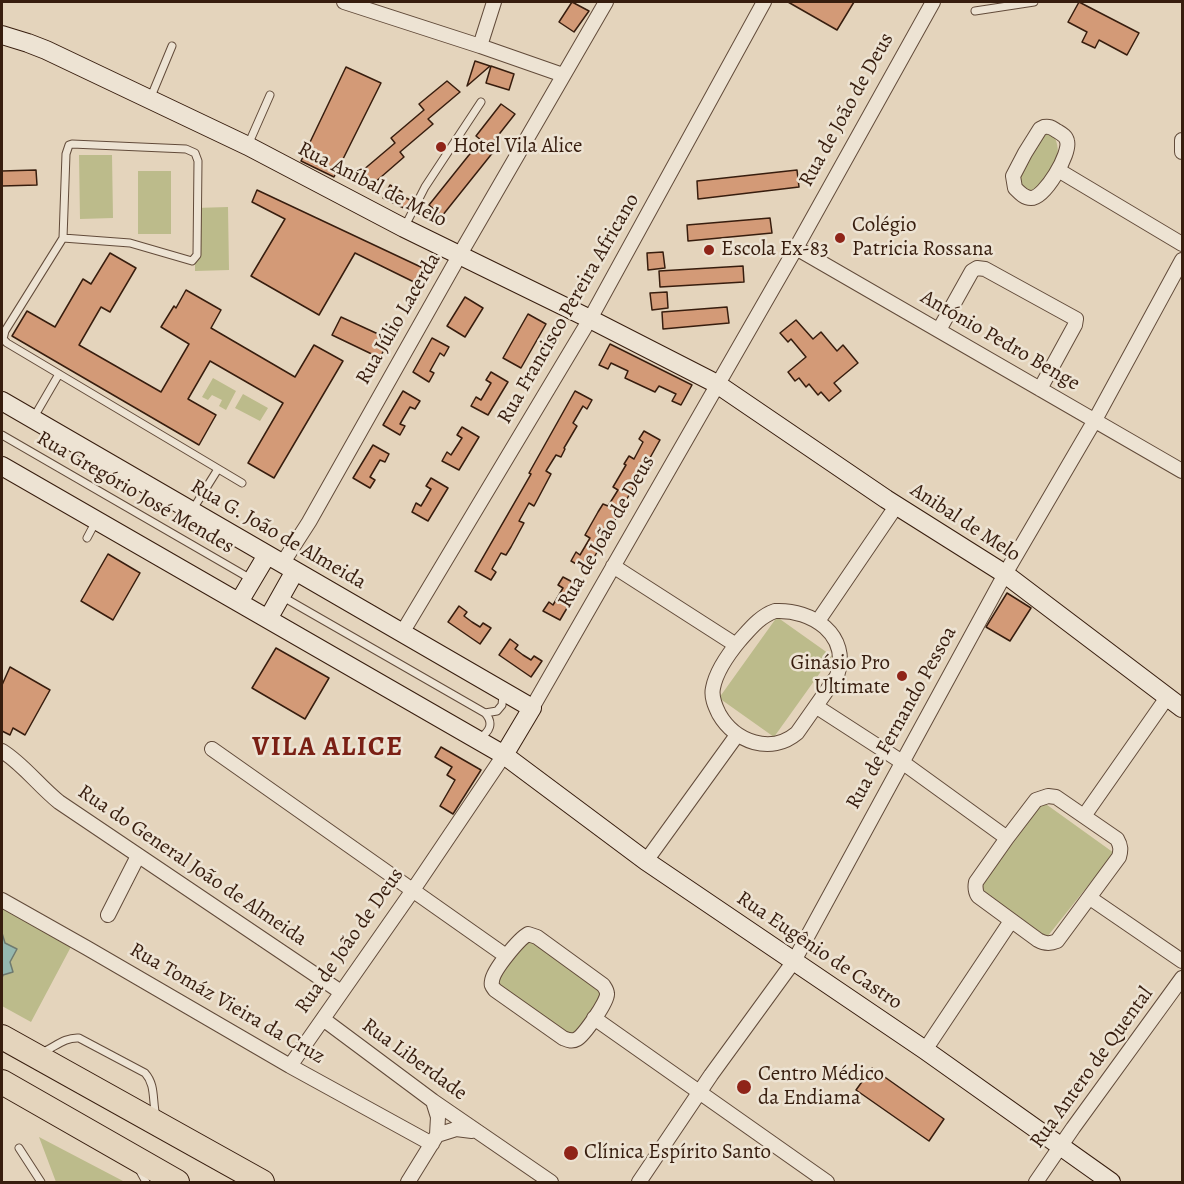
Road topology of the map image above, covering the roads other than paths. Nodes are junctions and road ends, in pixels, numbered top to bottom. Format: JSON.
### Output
{"nodes":[{"id":1,"x":344,"y":2,"type":"edge"},
{"id":2,"x":494,"y":2,"type":"edge"},
{"id":3,"x":606,"y":2,"type":"edge"},
{"id":4,"x":764,"y":2,"type":"edge"},
{"id":5,"x":933,"y":2,"type":"edge"},
{"id":6,"x":1034,"y":2,"type":"edge"},
{"id":7,"x":381,"y":7,"type":"edge"},
{"id":8,"x":975,"y":11,"type":"dead end"},
{"id":9,"x":2,"y":35,"type":"edge"},
{"id":10,"x":172,"y":46,"type":"dead end"},
{"id":11,"x":480,"y":46,"type":"junction"},
{"id":12,"x":563,"y":75,"type":"junction"},
{"id":13,"x":270,"y":95,"type":"dead end"},
{"id":14,"x":150,"y":99,"type":"junction"},
{"id":15,"x":481,"y":102,"type":"dead end"},
{"id":16,"x":1182,"y":140,"type":"edge"},
{"id":17,"x":248,"y":146,"type":"junction"},
{"id":18,"x":1182,"y":152,"type":"edge"},
{"id":19,"x":1058,"y":170,"type":"junction"},
{"id":20,"x":404,"y":228,"type":"junction"},
{"id":21,"x":63,"y":238,"type":"junction"},
{"id":22,"x":1182,"y":244,"type":"edge"},
{"id":23,"x":796,"y":248,"type":"junction"},
{"id":24,"x":460,"y":256,"type":"junction"},
{"id":25,"x":1182,"y":260,"type":"edge"},
{"id":26,"x":590,"y":319,"type":"junction"},
{"id":27,"x":939,"y":330,"type":"junction"},
{"id":28,"x":59,"y":374,"type":"junction"},
{"id":29,"x":717,"y":384,"type":"junction"},
{"id":30,"x":1040,"y":388,"type":"junction"},
{"id":31,"x":2,"y":401,"type":"edge"},
{"id":32,"x":33,"y":419,"type":"junction"},
{"id":33,"x":1095,"y":420,"type":"junction"},
{"id":34,"x":2,"y":435,"type":"edge"},
{"id":35,"x":2,"y":466,"type":"edge"},
{"id":36,"x":218,"y":469,"type":"junction"},
{"id":37,"x":1182,"y":471,"type":"edge"},
{"id":38,"x":242,"y":483,"type":"dead end"},
{"id":39,"x":897,"y":505,"type":"junction"},
{"id":40,"x":192,"y":511,"type":"junction"},
{"id":41,"x":96,"y":520,"type":"junction"},
{"id":42,"x":87,"y":538,"type":"dead end"},
{"id":43,"x":282,"y":564,"type":"junction"},
{"id":44,"x":613,"y":566,"type":"junction"},
{"id":45,"x":1005,"y":574,"type":"junction"},
{"id":46,"x":252,"y":580,"type":"junction"},
{"id":47,"x":281,"y":596,"type":"junction"},
{"id":48,"x":239,"y":602,"type":"junction"},
{"id":49,"x":268,"y":619,"type":"junction"},
{"id":50,"x":818,"y":621,"type":"junction"},
{"id":51,"x":402,"y":633,"type":"junction"},
{"id":52,"x":736,"y":645,"type":"junction"},
{"id":53,"x":499,"y":689,"type":"junction"},
{"id":54,"x":1168,"y":696,"type":"junction"},
{"id":55,"x":817,"y":707,"type":"junction"},
{"id":56,"x":532,"y":708,"type":"junction"},
{"id":57,"x":1182,"y":708,"type":"edge"},
{"id":58,"x":485,"y":713,"type":"junction"},
{"id":59,"x":736,"y":735,"type":"junction"},
{"id":60,"x":477,"y":739,"type":"junction"},
{"id":61,"x":212,"y":748,"type":"dead end"},
{"id":62,"x":2,"y":751,"type":"edge"},
{"id":63,"x":504,"y":755,"type":"junction"},
{"id":64,"x":902,"y":762,"type":"junction"},
{"id":65,"x":1084,"y":816,"type":"junction"},
{"id":66,"x":1006,"y":838,"type":"junction"},
{"id":67,"x":138,"y":856,"type":"junction"},
{"id":68,"x":646,"y":861,"type":"junction"},
{"id":69,"x":413,"y":890,"type":"junction"},
{"id":70,"x":1090,"y":898,"type":"junction"},
{"id":71,"x":2,"y":900,"type":"edge"},
{"id":72,"x":108,"y":915,"type":"dead end"},
{"id":73,"x":1011,"y":921,"type":"junction"},
{"id":74,"x":506,"y":956,"type":"junction"},
{"id":75,"x":794,"y":961,"type":"junction"},
{"id":76,"x":1182,"y":961,"type":"edge"},
{"id":77,"x":1182,"y":978,"type":"edge"},
{"id":78,"x":341,"y":992,"type":"junction"},
{"id":79,"x":594,"y":1018,"type":"junction"},
{"id":80,"x":323,"y":1019,"type":"junction"},
{"id":81,"x":2,"y":1037,"type":"edge"},
{"id":82,"x":926,"y":1050,"type":"junction"},
{"id":83,"x":34,"y":1055,"type":"junction"},
{"id":84,"x":290,"y":1066,"type":"junction"},
{"id":85,"x":2,"y":1082,"type":"edge"},
{"id":86,"x":700,"y":1093,"type":"junction"},
{"id":87,"x":433,"y":1101,"type":"junction"},
{"id":88,"x":172,"y":1129,"type":"junction"},
{"id":89,"x":480,"y":1134,"type":"junction"},
{"id":90,"x":435,"y":1139,"type":"junction"},
{"id":91,"x":1060,"y":1146,"type":"junction"},
{"id":92,"x":19,"y":1148,"type":"dead end"},
{"id":93,"x":135,"y":1158,"type":"junction"},
{"id":94,"x":261,"y":1178,"type":"edge"},
{"id":95,"x":41,"y":1182,"type":"edge"},
{"id":96,"x":146,"y":1182,"type":"edge"},
{"id":97,"x":177,"y":1182,"type":"edge"},
{"id":98,"x":408,"y":1182,"type":"edge"},
{"id":99,"x":551,"y":1182,"type":"edge"},
{"id":100,"x":639,"y":1182,"type":"edge"},
{"id":101,"x":827,"y":1182,"type":"edge"},
{"id":102,"x":1036,"y":1182,"type":"edge"},
{"id":103,"x":1111,"y":1182,"type":"edge"}],
"edges":[{"from":1,"to":7,"type":"street"},
{"from":2,"to":11,"type":"street"},
{"from":3,"to":12,"type":"street","name":"Rua Júlio Lacerda"},
{"from":4,"to":26,"type":"street","name":"Rua Francisco Pereira Africano"},
{"from":5,"to":23,"type":"street","name":"Rua de João de Deus"},
{"from":6,"to":8,"type":"lane"},
{"from":7,"to":11,"type":"street"},
{"from":9,"to":14,"type":"street","name":"Rua Aníbal de Melo"},
{"from":10,"to":14,"type":"lane"},
{"from":11,"to":12,"type":"street"},
{"from":12,"to":24,"type":"street","name":"Rua Júlio Lacerda"},
{"from":13,"to":17,"type":"lane"},
{"from":14,"to":17,"type":"street","name":"Rua Aníbal de Melo"},
{"from":15,"to":20,"type":"lane"},
{"from":16,"to":18,"type":"street"},
{"from":17,"to":20,"type":"street","name":"Rua Aníbal de Melo"},
{"from":19,"to":19,"type":"street"},
{"from":19,"to":22,"type":"street"},
{"from":20,"to":24,"type":"street","name":"Rua Aníbal de Melo"},
{"from":21,"to":21,"type":"lane"},
{"from":21,"to":28,"type":"lane"},
{"from":23,"to":27,"type":"street","name":"António Pedro Benge"},
{"from":23,"to":29,"type":"street","name":"Rua de João de Deus"},
{"from":24,"to":26,"type":"street","name":"Rua Aníbal de Melo"},
{"from":24,"to":43,"type":"street","name":"Rua Júlio Lacerda"},
{"from":25,"to":33,"type":"street","name":"Rua de Fernando Pessoa"},
{"from":26,"to":29,"type":"street","name":"Rua Aníbal de Melo"},
{"from":26,"to":51,"type":"street","name":"Rua Francisco Pereira Africano"},
{"from":27,"to":30,"type":"street","name":"António Pedro Benge"},
{"from":27,"to":30,"type":"street"},
{"from":28,"to":32,"type":"lane"},
{"from":28,"to":36,"type":"lane"},
{"from":29,"to":39,"type":"street","name":"Anibal de Melo"},
{"from":29,"to":44,"type":"street","name":"Rua de João de Deus"},
{"from":30,"to":33,"type":"street","name":"António Pedro Benge"},
{"from":31,"to":32,"type":"street","name":"Rua G. João de Almeida"},
{"from":32,"to":40,"type":"street","name":"Rua G. João de Almeida"},
{"from":33,"to":37,"type":"street","name":"António Pedro Benge"},
{"from":33,"to":45,"type":"street","name":"Rua de Fernando Pessoa"},
{"from":34,"to":46,"type":"lane","name":"Rua Gregório José Mendes"},
{"from":35,"to":41,"type":"street"},
{"from":36,"to":38,"type":"lane"},
{"from":36,"to":40,"type":"lane"},
{"from":39,"to":45,"type":"street","name":"Anibal de Melo"},
{"from":39,"to":50,"type":"street"},
{"from":40,"to":43,"type":"street","name":"Rua G. João de Almeida"},
{"from":41,"to":42,"type":"lane"},
{"from":41,"to":48,"type":"street"},
{"from":43,"to":46,"type":"street"},
{"from":43,"to":47,"type":"street"},
{"from":43,"to":51,"type":"street","name":"Rua G. João de Almeida"},
{"from":44,"to":52,"type":"street"},
{"from":44,"to":56,"type":"street","name":"Rua de João de Deus"},
{"from":45,"to":54,"type":"street","name":"Anibal de Melo"},
{"from":45,"to":64,"type":"street","name":"Rua de Fernando Pessoa"},
{"from":46,"to":48,"type":"street"},
{"from":47,"to":49,"type":"street"},
{"from":47,"to":58,"type":"lane"},
{"from":48,"to":49,"type":"street"},
{"from":49,"to":60,"type":"street"},
{"from":50,"to":52,"type":"street"},
{"from":50,"to":55,"type":"street"},
{"from":51,"to":53,"type":"street","name":"Rua G. João de Almeida"},
{"from":52,"to":59,"type":"street"},
{"from":53,"to":56,"type":"street","name":"Rua G. João de Almeida"},
{"from":53,"to":58,"type":"lane"},
{"from":54,"to":57,"type":"street","name":"Anibal de Melo"},
{"from":54,"to":65,"type":"street"},
{"from":55,"to":59,"type":"street"},
{"from":55,"to":64,"type":"street"},
{"from":56,"to":63,"type":"street","name":"Rua de João de Deus"},
{"from":58,"to":60,"type":"lane"},
{"from":59,"to":68,"type":"street"},
{"from":60,"to":63,"type":"street"},
{"from":61,"to":69,"type":"street"},
{"from":62,"to":67,"type":"street","name":"Rua do General João de Almeida"},
{"from":63,"to":68,"type":"street","name":"Rua Eugênio de Castro"},
{"from":63,"to":69,"type":"street","name":"Rua de João de Deus"},
{"from":64,"to":66,"type":"street"},
{"from":64,"to":75,"type":"street","name":"Rua de Fernando Pessoa"},
{"from":65,"to":66,"type":"street"},
{"from":65,"to":70,"type":"street"},
{"from":66,"to":73,"type":"street"},
{"from":67,"to":72,"type":"street"},
{"from":67,"to":78,"type":"street","name":"Rua do General João de Almeida"},
{"from":68,"to":75,"type":"street","name":"Rua Eugênio de Castro"},
{"from":69,"to":74,"type":"street"},
{"from":69,"to":78,"type":"street","name":"Rua de João de Deus"},
{"from":70,"to":73,"type":"street"},
{"from":70,"to":76,"type":"street"},
{"from":71,"to":84,"type":"street","name":"Rua Tomáz Vieira da Cruz"},
{"from":73,"to":82,"type":"street"},
{"from":74,"to":79,"type":"street"},
{"from":74,"to":79,"type":"street"},
{"from":75,"to":82,"type":"street","name":"Rua Eugênio de Castro"},
{"from":75,"to":86,"type":"street","name":"Rua de Fernando Pessoa"},
{"from":77,"to":91,"type":"street","name":"Rua Antero de Quental"},
{"from":78,"to":80,"type":"street","name":"Rua de João de Deus"},
{"from":79,"to":86,"type":"street"},
{"from":80,"to":84,"type":"street","name":"Rua de João de Deus"},
{"from":80,"to":87,"type":"street","name":"Rua Liberdade"},
{"from":81,"to":83,"type":"highway"},
{"from":82,"to":91,"type":"street","name":"Rua Eugênio de Castro"},
{"from":83,"to":88,"type":"highway"},
{"from":83,"to":88,"type":"lane"},
{"from":84,"to":90,"type":"street","name":"Rua Tomáz Vieira da Cruz"},
{"from":85,"to":93,"type":"highway"},
{"from":86,"to":100,"type":"street","name":"Rua de Fernando Pessoa"},
{"from":86,"to":101,"type":"street"},
{"from":87,"to":89,"type":"street","name":"Rua Liberdade"},
{"from":87,"to":90,"type":"street"},
{"from":88,"to":94,"type":"highway"},
{"from":89,"to":90,"type":"street"},
{"from":89,"to":99,"type":"street","name":"Rua Liberdade"},
{"from":90,"to":98,"type":"street"},
{"from":91,"to":102,"type":"street","name":"Rua Antero de Quental"},
{"from":91,"to":103,"type":"street","name":"Rua Eugênio de Castro"},
{"from":92,"to":95,"type":"lane"},
{"from":93,"to":96,"type":"lane"},
{"from":93,"to":97,"type":"highway"}]}
